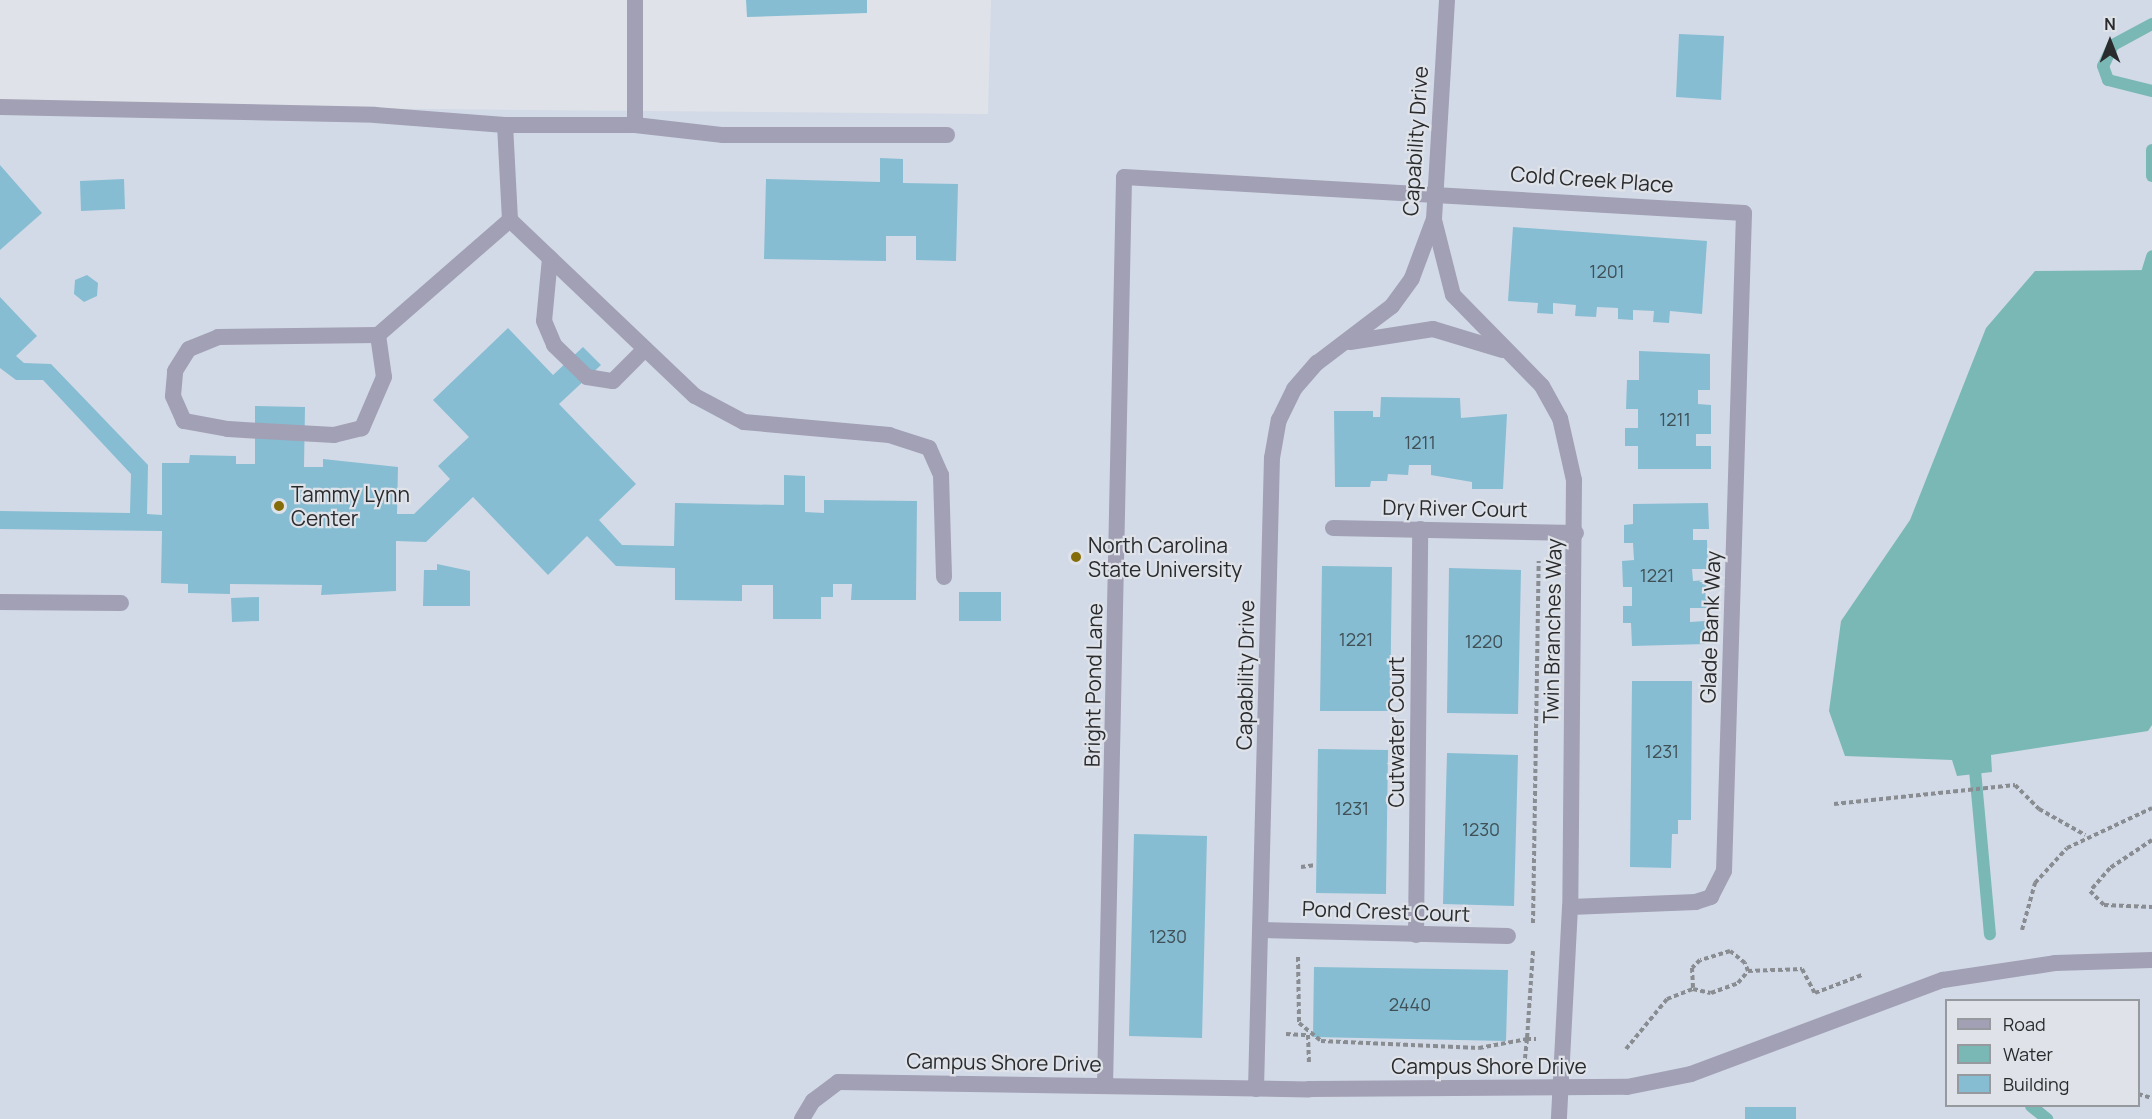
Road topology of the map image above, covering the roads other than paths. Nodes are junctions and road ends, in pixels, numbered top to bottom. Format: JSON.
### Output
{"nodes":[{"id":1,"x":635,"y":0,"type":"edge"},
{"id":2,"x":1447,"y":0,"type":"edge"},
{"id":3,"x":0,"y":107,"type":"edge"},
{"id":4,"x":505,"y":124,"type":"junction"},
{"id":5,"x":636,"y":125,"type":"junction"},
{"id":6,"x":947,"y":135,"type":"dead end"},
{"id":7,"x":1124,"y":177,"type":"joint"},
{"id":8,"x":1437,"y":191,"type":"junction"},
{"id":9,"x":1744,"y":213,"type":"joint"},
{"id":10,"x":1434,"y":219,"type":"junction"},
{"id":11,"x":510,"y":220,"type":"junction"},
{"id":12,"x":550,"y":258,"type":"junction"},
{"id":13,"x":378,"y":335,"type":"junction"},
{"id":14,"x":1345,"y":343,"type":"junction"},
{"id":15,"x":645,"y":349,"type":"junction"},
{"id":16,"x":1514,"y":355,"type":"junction"},
{"id":17,"x":1333,"y":528,"type":"dead end"},
{"id":18,"x":1420,"y":529,"type":"junction"},
{"id":19,"x":1576,"y":532,"type":"junction"},
{"id":20,"x":944,"y":577,"type":"dead end"},
{"id":21,"x":0,"y":602,"type":"edge"},
{"id":22,"x":122,"y":603,"type":"dead end"},
{"id":23,"x":1570,"y":907,"type":"junction"},
{"id":24,"x":1262,"y":930,"type":"junction"},
{"id":25,"x":1416,"y":935,"type":"junction"},
{"id":26,"x":1508,"y":936,"type":"dead end"},
{"id":27,"x":2152,"y":960,"type":"edge"},
{"id":28,"x":1105,"y":1086,"type":"junction"},
{"id":29,"x":1256,"y":1089,"type":"junction"},
{"id":30,"x":1560,"y":1089,"type":"junction"},
{"id":31,"x":802,"y":1119,"type":"edge"},
{"id":32,"x":1559,"y":1119,"type":"edge"}],
"edges":[{"from":1,"to":5,"type":"street"},
{"from":2,"to":8,"type":"street","name":"Capability Drive"},
{"from":3,"to":4,"type":"street"},
{"from":4,"to":5,"type":"street"},
{"from":4,"to":11,"type":"street"},
{"from":5,"to":6,"type":"street"},
{"from":7,"to":8,"type":"street","name":"Cold Creek Place"},
{"from":7,"to":28,"type":"street","name":"Bright Pond Lane"},
{"from":8,"to":9,"type":"street","name":"Cold Creek Place"},
{"from":8,"to":10,"type":"street","name":"Capability Drive"},
{"from":9,"to":23,"type":"street","name":"Glade Bank Way"},
{"from":10,"to":14,"type":"street","name":"Capability Drive"},
{"from":10,"to":16,"type":"street","name":"Twin Branches Way"},
{"from":11,"to":12,"type":"street"},
{"from":11,"to":13,"type":"street"},
{"from":12,"to":15,"type":"street"},
{"from":12,"to":15,"type":"street"},
{"from":13,"to":13,"type":"street"},
{"from":14,"to":16,"type":"street"},
{"from":14,"to":24,"type":"street","name":"Capability Drive"},
{"from":15,"to":20,"type":"street"},
{"from":16,"to":19,"type":"street","name":"Twin Branches Way"},
{"from":17,"to":18,"type":"street","name":"Dry River Court"},
{"from":18,"to":19,"type":"street","name":"Dry River Court"},
{"from":18,"to":25,"type":"street","name":"Cutwater Court"},
{"from":19,"to":23,"type":"street","name":"Twin Branches Way"},
{"from":21,"to":22,"type":"street"},
{"from":23,"to":30,"type":"street","name":"Twin Branches Way"},
{"from":24,"to":25,"type":"street","name":"Pond Crest Court"},
{"from":24,"to":29,"type":"street","name":"Capability Drive"},
{"from":25,"to":26,"type":"street","name":"Pond Crest Court"},
{"from":27,"to":30,"type":"street","name":"Campus Shore Drive"},
{"from":28,"to":29,"type":"street","name":"Campus Shore Drive"},
{"from":28,"to":31,"type":"street","name":"Campus Shore Drive"},
{"from":29,"to":30,"type":"street","name":"Campus Shore Drive"},
{"from":30,"to":32,"type":"street","name":"Twin Branches Way"}]}
